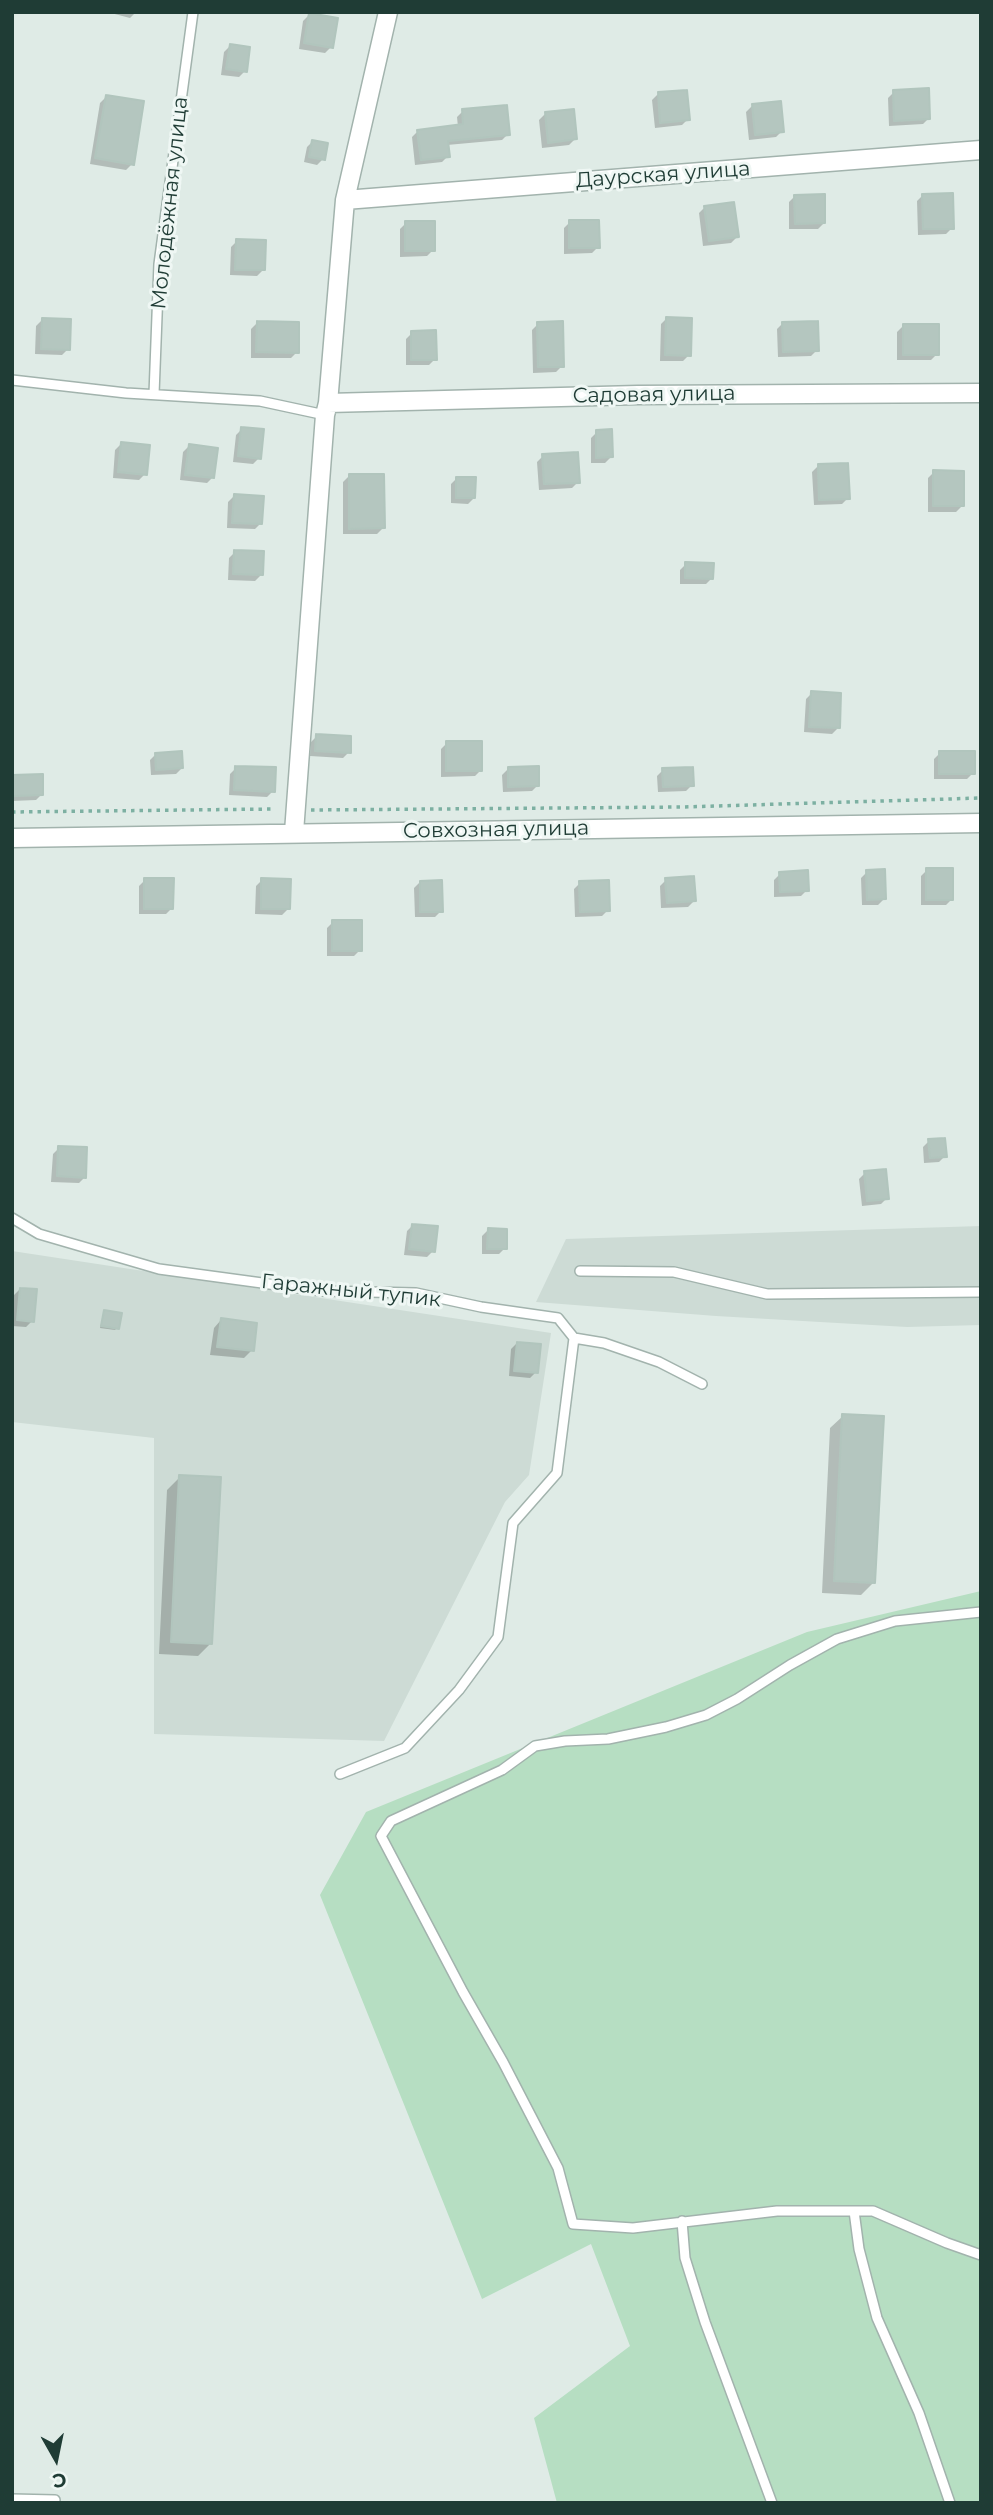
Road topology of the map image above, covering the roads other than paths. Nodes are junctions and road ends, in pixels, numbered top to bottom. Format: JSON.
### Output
{"nodes":[{"id":1,"x":193,"y":12,"type":"edge"},
{"id":2,"x":388,"y":12,"type":"edge"},
{"id":3,"x":981,"y":150,"type":"edge"},
{"id":4,"x":345,"y":200,"type":"junction"},
{"id":5,"x":12,"y":380,"type":"edge"},
{"id":6,"x":981,"y":393,"type":"edge"},
{"id":7,"x":154,"y":394,"type":"junction"},
{"id":8,"x":327,"y":409,"type":"junction"},
{"id":9,"x":981,"y":823,"type":"edge"},
{"id":10,"x":294,"y":832,"type":"junction"},
{"id":11,"x":12,"y":838,"type":"edge"},
{"id":12,"x":12,"y":1218,"type":"edge"},
{"id":13,"x":580,"y":1271,"type":"dead end"},
{"id":14,"x":981,"y":1292,"type":"edge"},
{"id":15,"x":574,"y":1338,"type":"junction"},
{"id":16,"x":702,"y":1384,"type":"dead end"},
{"id":17,"x":981,"y":1612,"type":"edge"},
{"id":18,"x":340,"y":1774,"type":"dead end"},
{"id":19,"x":854,"y":2211,"type":"junction"},
{"id":20,"x":682,"y":2221,"type":"junction"},
{"id":21,"x":981,"y":2255,"type":"edge"},
{"id":22,"x":12,"y":2498,"type":"edge"},
{"id":23,"x":55,"y":2500,"type":"dead end"},
{"id":24,"x":772,"y":2503,"type":"edge"},
{"id":25,"x":950,"y":2503,"type":"edge"}],
"edges":[{"from":1,"to":7,"type":"lane","name":"Молодёжная улица"},
{"from":2,"to":4,"type":"street"},
{"from":3,"to":4,"type":"street","name":"Даурская улица"},
{"from":4,"to":8,"type":"street"},
{"from":5,"to":7,"type":"lane"},
{"from":6,"to":8,"type":"street","name":"Садовая улица"},
{"from":7,"to":8,"type":"lane"},
{"from":8,"to":10,"type":"street"},
{"from":9,"to":10,"type":"street","name":"Совхозная улица"},
{"from":10,"to":11,"type":"street","name":"Совхозная улица"},
{"from":12,"to":15,"type":"lane","name":"Гаражный тупик"},
{"from":13,"to":14,"type":"lane"},
{"from":15,"to":16,"type":"lane"},
{"from":15,"to":18,"type":"lane"},
{"from":17,"to":20,"type":"lane"},
{"from":19,"to":20,"type":"lane"},
{"from":19,"to":21,"type":"lane"},
{"from":19,"to":25,"type":"lane"},
{"from":20,"to":24,"type":"lane"},
{"from":22,"to":23,"type":"lane"}]}
